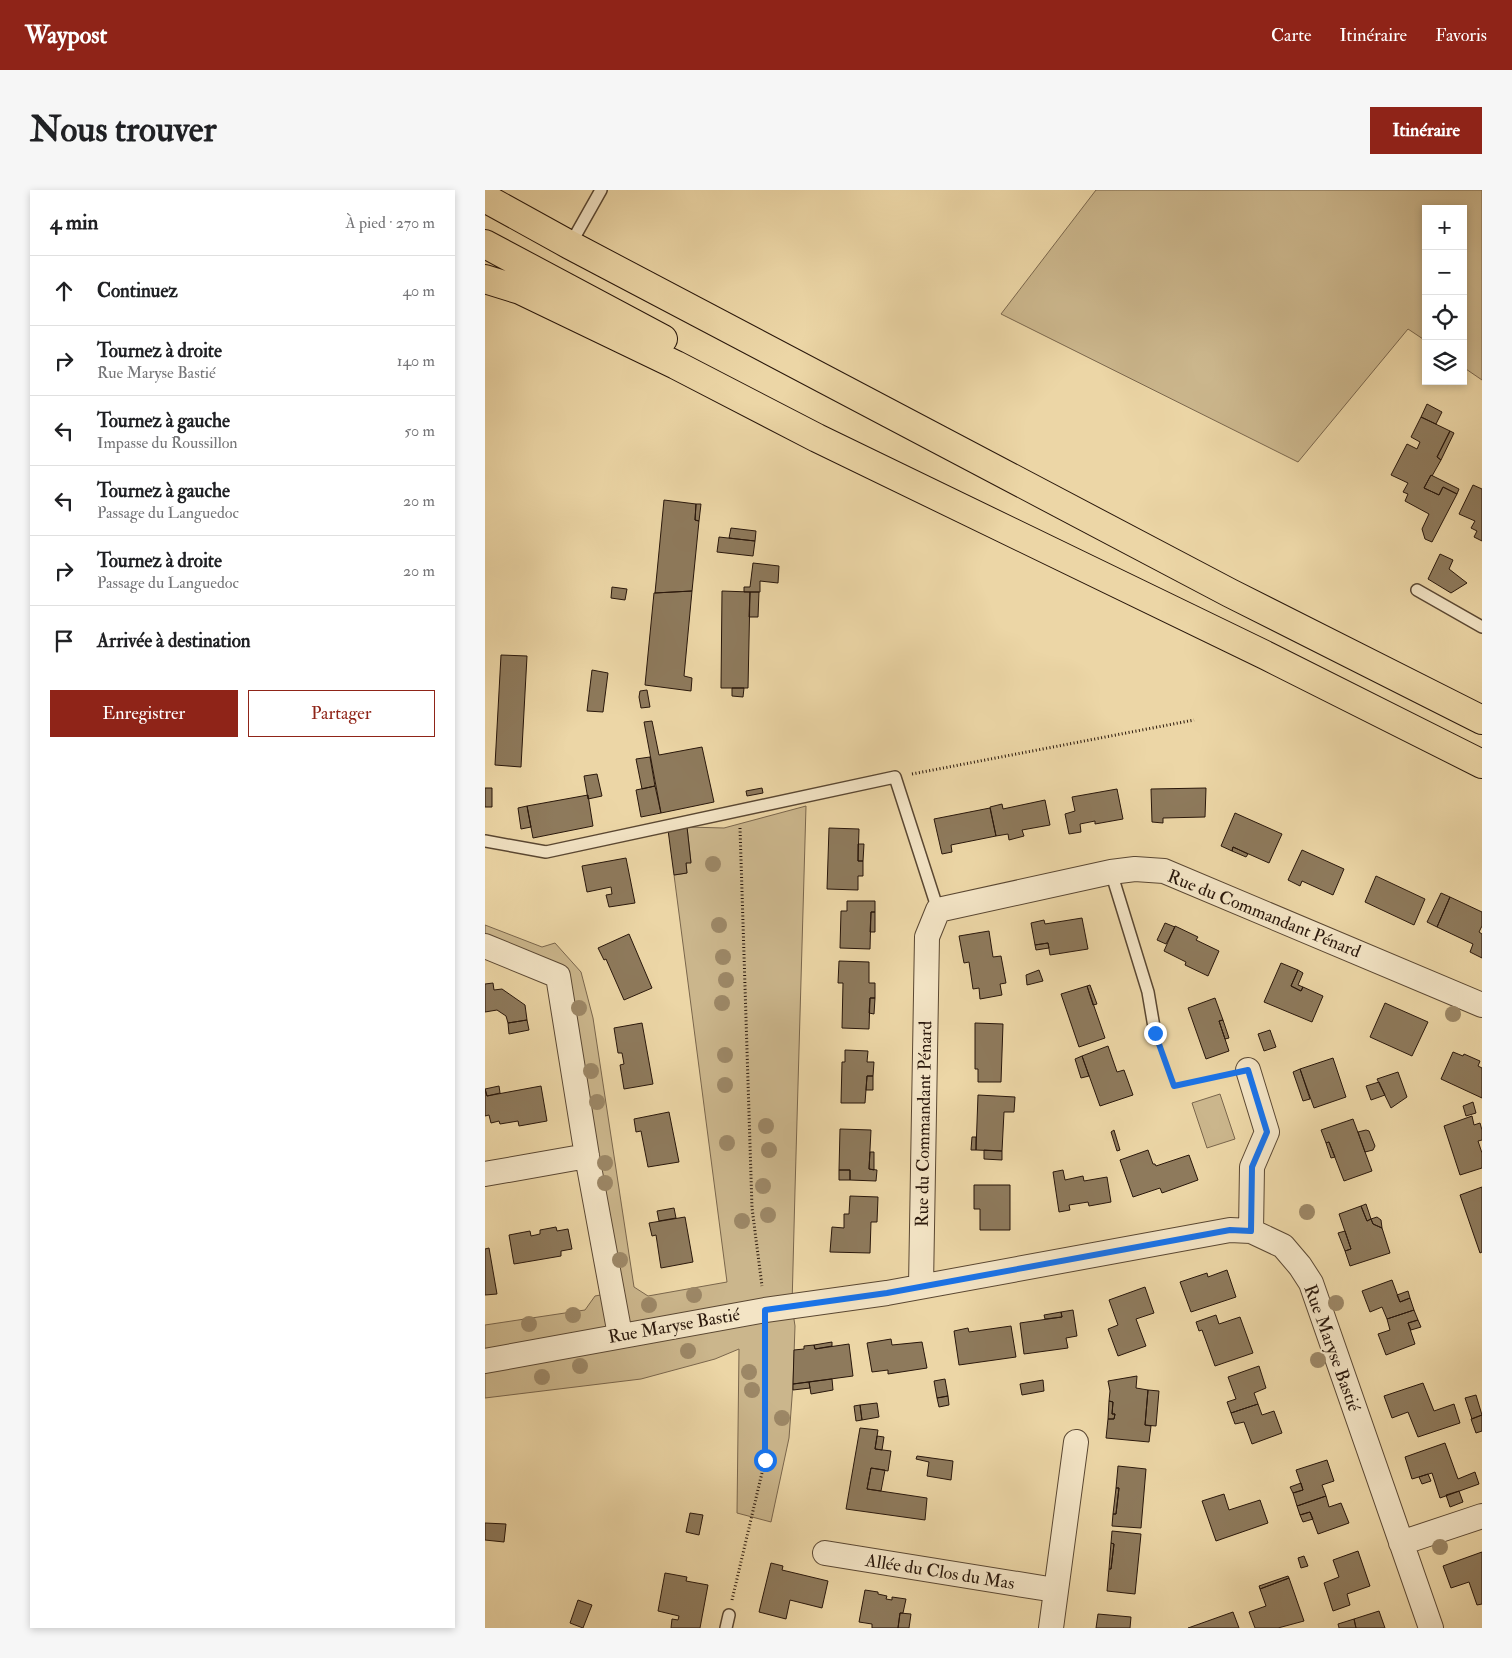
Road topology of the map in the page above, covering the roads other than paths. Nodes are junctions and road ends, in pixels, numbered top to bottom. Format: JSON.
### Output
{"nodes":[{"id":1,"x":601,"y":190,"type":"edge"},
{"id":2,"x":485,"y":198,"type":"edge"},
{"id":3,"x":485,"y":244,"type":"edge"},
{"id":4,"x":570,"y":245,"type":"junction"},
{"id":5,"x":485,"y":278,"type":"edge"},
{"id":6,"x":1417,"y":590,"type":"dead end"},
{"id":7,"x":1482,"y":627,"type":"edge"},
{"id":8,"x":1267,"y":656,"type":"junction"},
{"id":9,"x":1482,"y":720,"type":"edge"},
{"id":10,"x":1482,"y":764,"type":"edge"},
{"id":11,"x":485,"y":842,"type":"edge"},
{"id":12,"x":1111,"y":872,"type":"junction"},
{"id":13,"x":939,"y":910,"type":"junction"},
{"id":14,"x":485,"y":946,"type":"edge"},
{"id":15,"x":1482,"y":1004,"type":"edge"},
{"id":16,"x":1155,"y":1033,"type":"road end"},
{"id":17,"x":1248,"y":1070,"type":"road end"},
{"id":18,"x":587,"y":1156,"type":"junction"},
{"id":19,"x":485,"y":1174,"type":"edge"},
{"id":20,"x":1251,"y":1231,"type":"junction"},
{"id":21,"x":921,"y":1286,"type":"junction"},
{"id":22,"x":620,"y":1335,"type":"junction"},
{"id":23,"x":485,"y":1361,"type":"edge"},
{"id":24,"x":1076,"y":1442,"type":"dead end"},
{"id":25,"x":1482,"y":1516,"type":"edge"},
{"id":26,"x":1401,"y":1543,"type":"junction"},
{"id":27,"x":825,"y":1554,"type":"dead end"},
{"id":28,"x":1055,"y":1590,"type":"junction"},
{"id":29,"x":729,"y":1615,"type":"road end"},
{"id":30,"x":726,"y":1628,"type":"edge"},
{"id":31,"x":1051,"y":1628,"type":"edge"},
{"id":32,"x":1431,"y":1628,"type":"edge"}],
"edges":[{"from":1,"to":4,"type":"lane"},
{"from":2,"to":4,"type":"highway"},
{"from":3,"to":8,"type":"highway"},
{"from":4,"to":9,"type":"highway"},
{"from":5,"to":8,"type":"highway"},
{"from":6,"to":7,"type":"lane"},
{"from":8,"to":10,"type":"highway"},
{"from":11,"to":13,"type":"lane"},
{"from":12,"to":13,"type":"street","name":"Rue du Commandant Pénard"},
{"from":12,"to":15,"type":"street","name":"Rue du Commandant Pénard"},
{"from":12,"to":16,"type":"lane"},
{"from":13,"to":21,"type":"street","name":"Rue du Commandant Pénard"},
{"from":14,"to":18,"type":"street"},
{"from":17,"to":20,"type":"street"},
{"from":18,"to":19,"type":"street"},
{"from":18,"to":22,"type":"street"},
{"from":20,"to":21,"type":"street","name":"Rue Maryse Bastié"},
{"from":20,"to":26,"type":"street","name":"Rue Maryse Bastié"},
{"from":21,"to":22,"type":"street","name":"Rue Maryse Bastié"},
{"from":22,"to":23,"type":"street","name":"Rue Maryse Bastié"},
{"from":24,"to":28,"type":"street"},
{"from":25,"to":26,"type":"street"},
{"from":26,"to":32,"type":"street","name":"Rue Maryse Bastié"},
{"from":27,"to":28,"type":"street","name":"Allée du Clos du Mas"},
{"from":28,"to":31,"type":"street"},
{"from":29,"to":30,"type":"lane"}]}
